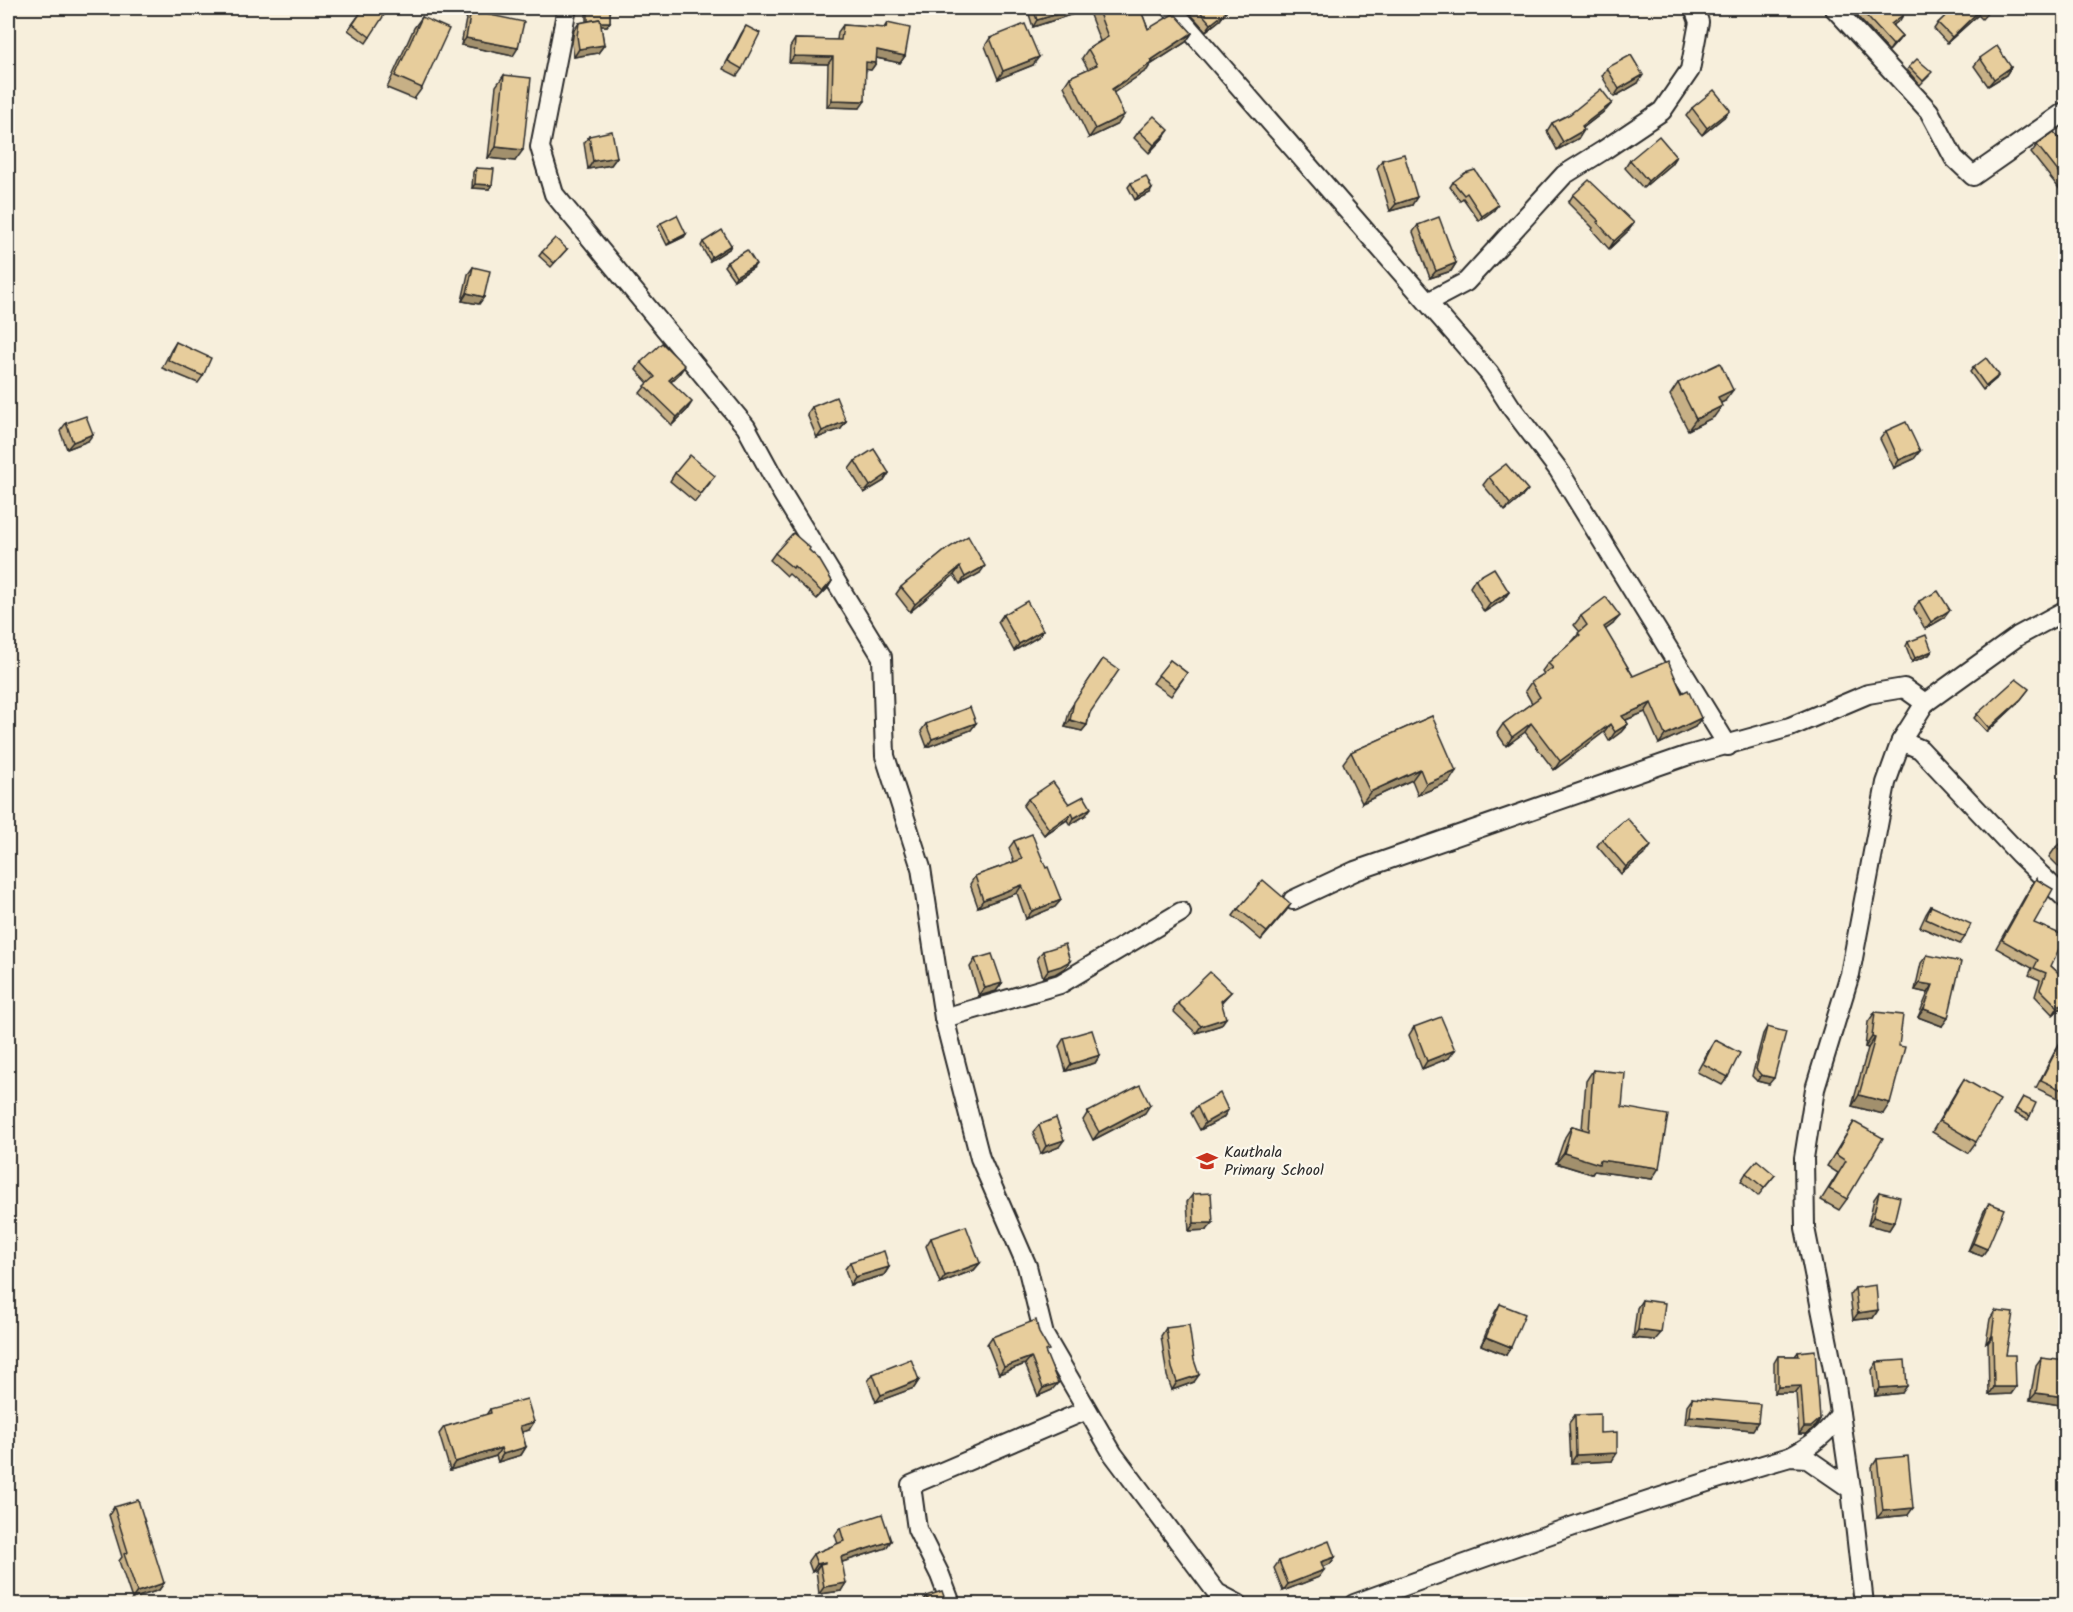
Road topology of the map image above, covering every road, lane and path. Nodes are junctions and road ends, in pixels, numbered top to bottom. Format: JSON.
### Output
{"nodes":[{"id":1,"x":567,"y":8,"type":"edge"},
{"id":2,"x":1171,"y":8,"type":"edge"},
{"id":3,"x":1694,"y":8,"type":"edge"},
{"id":4,"x":1834,"y":8,"type":"edge"},
{"id":5,"x":2066,"y":111,"type":"edge"},
{"id":6,"x":1428,"y":302,"type":"junction"},
{"id":7,"x":2066,"y":610,"type":"edge"},
{"id":8,"x":1925,"y":703,"type":"junction"},
{"id":9,"x":1900,"y":741,"type":"junction"},
{"id":10,"x":1728,"y":746,"type":"junction"},
{"id":11,"x":2066,"y":899,"type":"edge"},
{"id":12,"x":1293,"y":900,"type":"dead end"},
{"id":13,"x":1180,"y":912,"type":"dead end"},
{"id":14,"x":944,"y":1018,"type":"junction"},
{"id":15,"x":1087,"y":1410,"type":"junction"},
{"id":16,"x":1840,"y":1414,"type":"junction"},
{"id":17,"x":1790,"y":1457,"type":"junction"},
{"id":18,"x":1851,"y":1489,"type":"junction"},
{"id":19,"x":951,"y":1605,"type":"edge"},
{"id":20,"x":1238,"y":1605,"type":"edge"},
{"id":21,"x":1354,"y":1605,"type":"edge"},
{"id":22,"x":1864,"y":1605,"type":"edge"}],
"edges":[{"from":1,"to":14,"type":"street"},
{"from":2,"to":6,"type":"street"},
{"from":3,"to":6,"type":"street"},
{"from":4,"to":5,"type":"street"},
{"from":6,"to":10,"type":"street"},
{"from":7,"to":8,"type":"street"},
{"from":8,"to":9,"type":"street"},
{"from":8,"to":10,"type":"street"},
{"from":9,"to":11,"type":"street"},
{"from":9,"to":16,"type":"street"},
{"from":10,"to":12,"type":"street"},
{"from":13,"to":14,"type":"street"},
{"from":14,"to":15,"type":"street"},
{"from":15,"to":19,"type":"street"},
{"from":15,"to":20,"type":"street"},
{"from":16,"to":17,"type":"street"},
{"from":16,"to":18,"type":"street"},
{"from":17,"to":18,"type":"street"},
{"from":17,"to":21,"type":"street"},
{"from":18,"to":22,"type":"street"}]}
